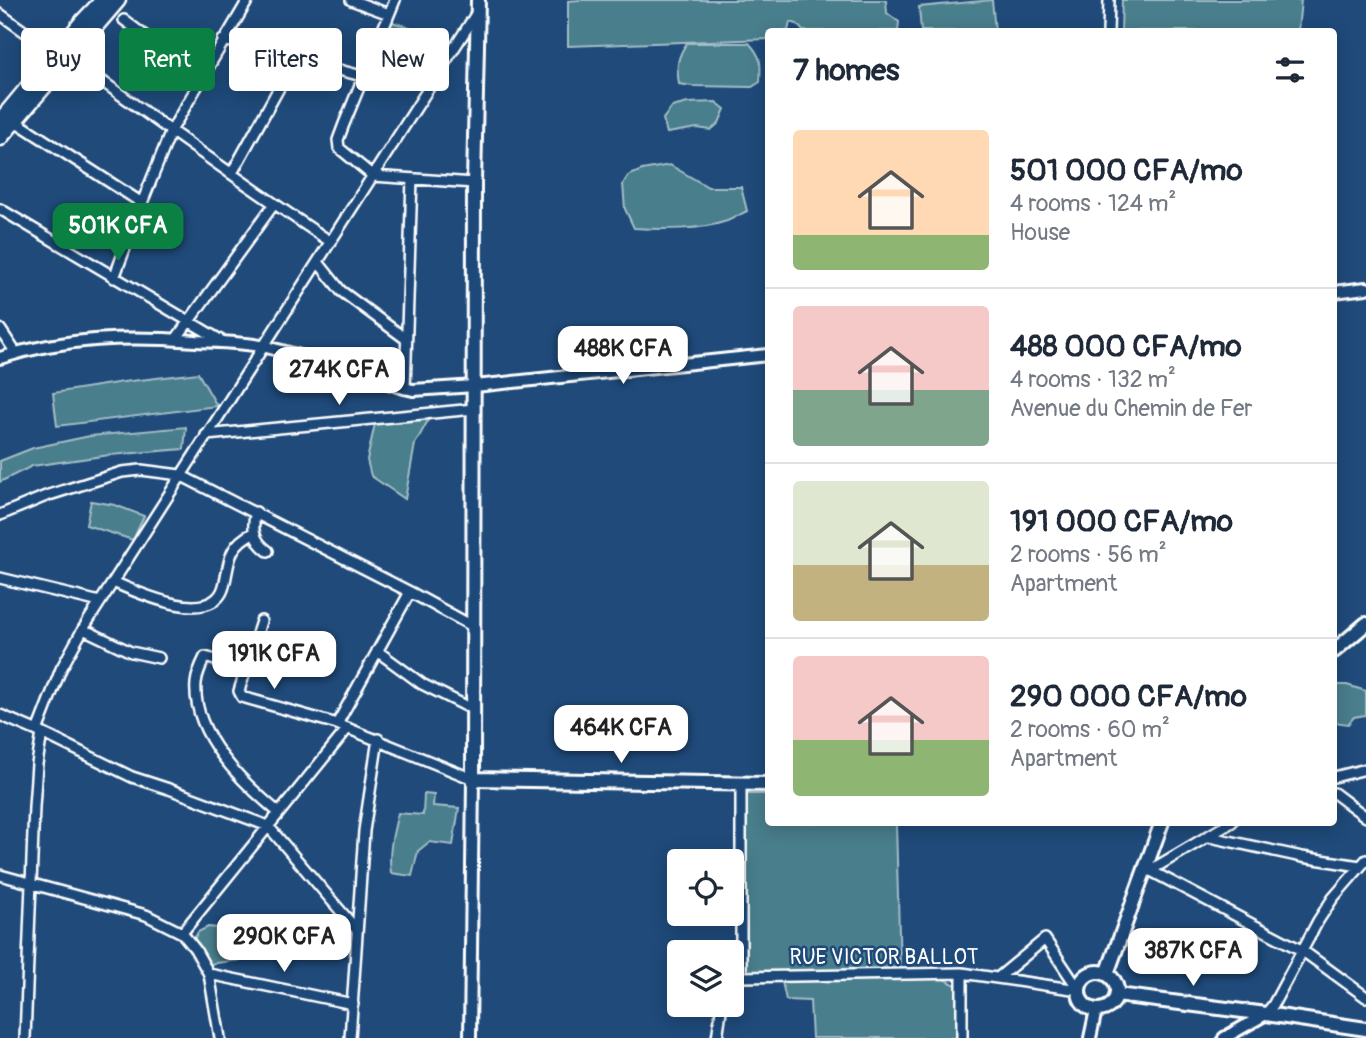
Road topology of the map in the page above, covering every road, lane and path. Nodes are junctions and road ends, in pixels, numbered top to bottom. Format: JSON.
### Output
{"nodes":[{"id":1,"x":103,"y":0,"type":"edge"},
{"id":2,"x":118,"y":0,"type":"edge"},
{"id":3,"x":247,"y":0,"type":"edge"},
{"id":4,"x":352,"y":0,"type":"edge"},
{"id":5,"x":395,"y":0,"type":"edge"},
{"id":6,"x":1109,"y":0,"type":"edge"},
{"id":7,"x":478,"y":6,"type":"edge"},
{"id":8,"x":0,"y":14,"type":"edge"},
{"id":9,"x":388,"y":14,"type":"junction"},
{"id":10,"x":124,"y":20,"type":"dead end"},
{"id":11,"x":22,"y":28,"type":"edge"},
{"id":12,"x":79,"y":28,"type":"edge"},
{"id":13,"x":90,"y":28,"type":"edge"},
{"id":14,"x":135,"y":28,"type":"edge"},
{"id":15,"x":382,"y":28,"type":"edge"},
{"id":16,"x":1108,"y":28,"type":"edge"},
{"id":17,"x":223,"y":40,"type":"junction"},
{"id":18,"x":229,"y":42,"type":"edge"},
{"id":19,"x":215,"y":54,"type":"edge"},
{"id":20,"x":105,"y":85,"type":"edge"},
{"id":21,"x":32,"y":91,"type":"edge"},
{"id":22,"x":194,"y":91,"type":"edge"},
{"id":23,"x":277,"y":91,"type":"edge"},
{"id":24,"x":356,"y":91,"type":"edge"},
{"id":25,"x":7,"y":121,"type":"edge"},
{"id":26,"x":171,"y":131,"type":"junction"},
{"id":27,"x":0,"y":138,"type":"edge"},
{"id":28,"x":232,"y":173,"type":"junction"},
{"id":29,"x":373,"y":176,"type":"junction"},
{"id":30,"x":412,"y":179,"type":"junction"},
{"id":31,"x":474,"y":183,"type":"junction"},
{"id":32,"x":142,"y":202,"type":"junction"},
{"id":33,"x":274,"y":204,"type":"junction"},
{"id":34,"x":0,"y":209,"type":"edge"},
{"id":35,"x":331,"y":242,"type":"junction"},
{"id":36,"x":318,"y":262,"type":"junction"},
{"id":37,"x":114,"y":278,"type":"junction"},
{"id":38,"x":1366,"y":288,"type":"edge"},
{"id":39,"x":1337,"y":292,"type":"edge"},
{"id":40,"x":189,"y":323,"type":"junction"},
{"id":41,"x":0,"y":329,"type":"edge"},
{"id":42,"x":176,"y":339,"type":"junction"},
{"id":43,"x":406,"y":339,"type":"junction"},
{"id":44,"x":222,"y":341,"type":"junction"},
{"id":45,"x":264,"y":347,"type":"junction"},
{"id":46,"x":16,"y":353,"type":"junction"},
{"id":47,"x":765,"y":355,"type":"edge"},
{"id":48,"x":0,"y":358,"type":"edge"},
{"id":49,"x":475,"y":386,"type":"junction"},
{"id":50,"x":405,"y":389,"type":"junction"},
{"id":51,"x":474,"y":409,"type":"junction"},
{"id":52,"x":206,"y":435,"type":"junction"},
{"id":53,"x":180,"y":475,"type":"junction"},
{"id":54,"x":256,"y":512,"type":"junction"},
{"id":55,"x":0,"y":515,"type":"edge"},
{"id":56,"x":253,"y":533,"type":"junction"},
{"id":57,"x":268,"y":551,"type":"dead end"},
{"id":58,"x":0,"y":578,"type":"edge"},
{"id":59,"x":113,"y":582,"type":"junction"},
{"id":60,"x":410,"y":592,"type":"junction"},
{"id":61,"x":100,"y":602,"type":"junction"},
{"id":62,"x":261,"y":621,"type":"dead end"},
{"id":63,"x":1366,"y":624,"type":"edge"},
{"id":64,"x":474,"y":626,"type":"junction"},
{"id":65,"x":83,"y":629,"type":"junction"},
{"id":66,"x":1337,"y":648,"type":"edge"},
{"id":67,"x":377,"y":651,"type":"junction"},
{"id":68,"x":159,"y":658,"type":"dead end"},
{"id":69,"x":245,"y":669,"type":"junction"},
{"id":70,"x":474,"y":710,"type":"junction"},
{"id":71,"x":0,"y":715,"type":"edge"},
{"id":72,"x":337,"y":724,"type":"junction"},
{"id":73,"x":348,"y":728,"type":"junction"},
{"id":74,"x":40,"y":732,"type":"junction"},
{"id":75,"x":378,"y":739,"type":"junction"},
{"id":76,"x":1366,"y":769,"type":"edge"},
{"id":77,"x":1337,"y":776,"type":"edge"},
{"id":78,"x":473,"y":779,"type":"junction"},
{"id":79,"x":741,"y":784,"type":"junction"},
{"id":80,"x":765,"y":784,"type":"edge"},
{"id":81,"x":1337,"y":795,"type":"edge"},
{"id":82,"x":279,"y":813,"type":"junction"},
{"id":83,"x":1366,"y":817,"type":"edge"},
{"id":84,"x":268,"y":826,"type":"junction"},
{"id":85,"x":1161,"y":826,"type":"edge"},
{"id":86,"x":1226,"y":826,"type":"edge"},
{"id":87,"x":1210,"y":837,"type":"junction"},
{"id":88,"x":1363,"y":863,"type":"edge"},
{"id":89,"x":1147,"y":872,"type":"junction"},
{"id":90,"x":0,"y":875,"type":"edge"},
{"id":91,"x":32,"y":883,"type":"junction"},
{"id":92,"x":356,"y":929,"type":"junction"},
{"id":93,"x":181,"y":933,"type":"junction"},
{"id":94,"x":741,"y":940,"type":"edge"},
{"id":95,"x":1303,"y":951,"type":"junction"},
{"id":96,"x":962,"y":973,"type":"junction"},
{"id":97,"x":209,"y":974,"type":"junction"},
{"id":98,"x":1107,"y":974,"type":"junction"},
{"id":99,"x":999,"y":977,"type":"junction"},
{"id":100,"x":744,"y":978,"type":"edge"},
{"id":101,"x":1079,"y":990,"type":"junction"},
{"id":102,"x":1117,"y":995,"type":"junction"},
{"id":103,"x":1366,"y":997,"type":"edge"},
{"id":104,"x":354,"y":1004,"type":"junction"},
{"id":105,"x":1096,"y":1010,"type":"junction"},
{"id":106,"x":1266,"y":1014,"type":"junction"},
{"id":107,"x":720,"y":1017,"type":"edge"},
{"id":108,"x":1366,"y":1029,"type":"edge"},
{"id":109,"x":25,"y":1038,"type":"edge"},
{"id":110,"x":220,"y":1038,"type":"edge"},
{"id":111,"x":350,"y":1038,"type":"edge"},
{"id":112,"x":470,"y":1038,"type":"edge"},
{"id":113,"x":717,"y":1038,"type":"edge"},
{"id":114,"x":962,"y":1038,"type":"edge"},
{"id":115,"x":1090,"y":1038,"type":"edge"},
{"id":116,"x":1224,"y":1038,"type":"edge"}],
"edges":[{"from":1,"to":12,"type":"highway"},
{"from":2,"to":13,"type":"highway"},
{"from":3,"to":17,"type":"street"},
{"from":4,"to":9,"type":"street"},
{"from":5,"to":9,"type":"street"},
{"from":6,"to":16,"type":"street"},
{"from":7,"to":29,"type":"street"},
{"from":7,"to":31,"type":"main road"},
{"from":8,"to":11,"type":"street"},
{"from":9,"to":15,"type":"street"},
{"from":10,"to":14,"type":"street"},
{"from":17,"to":18,"type":"street"},
{"from":17,"to":19,"type":"street"},
{"from":20,"to":26,"type":"street"},
{"from":21,"to":25,"type":"highway"},
{"from":22,"to":26,"type":"street"},
{"from":23,"to":28,"type":"street"},
{"from":24,"to":29,"type":"street"},
{"from":25,"to":27,"type":"highway"},
{"from":25,"to":32,"type":"street"},
{"from":26,"to":28,"type":"street"},
{"from":26,"to":32,"type":"street"},
{"from":28,"to":33,"type":"street"},
{"from":29,"to":30,"type":"street"},
{"from":29,"to":35,"type":"street"},
{"from":30,"to":31,"type":"street"},
{"from":30,"to":43,"type":"street"},
{"from":31,"to":49,"type":"main road"},
{"from":32,"to":37,"type":"street"},
{"from":33,"to":35,"type":"street"},
{"from":33,"to":40,"type":"street"},
{"from":34,"to":37,"type":"street"},
{"from":35,"to":36,"type":"street"},
{"from":36,"to":43,"type":"street"},
{"from":36,"to":45,"type":"street"},
{"from":37,"to":40,"type":"street"},
{"from":38,"to":39,"type":"street"},
{"from":40,"to":42,"type":"street"},
{"from":40,"to":44,"type":"street"},
{"from":41,"to":46,"type":"street"},
{"from":42,"to":44,"type":"street"},
{"from":42,"to":46,"type":"street"},
{"from":43,"to":50,"type":"street"},
{"from":44,"to":45,"type":"street"},
{"from":45,"to":50,"type":"street"},
{"from":45,"to":52,"type":"street"},
{"from":46,"to":48,"type":"street"},
{"from":47,"to":49,"type":"street"},
{"from":49,"to":50,"type":"street"},
{"from":49,"to":51,"type":"main road"},
{"from":51,"to":52,"type":"street"},
{"from":51,"to":64,"type":"main road"},
{"from":52,"to":53,"type":"street"},
{"from":53,"to":54,"type":"street"},
{"from":53,"to":55,"type":"street"},
{"from":53,"to":59,"type":"street"},
{"from":54,"to":56,"type":"street"},
{"from":54,"to":60,"type":"street"},
{"from":56,"to":57,"type":"street"},
{"from":56,"to":59,"type":"street"},
{"from":58,"to":61,"type":"street"},
{"from":59,"to":61,"type":"street"},
{"from":60,"to":64,"type":"street"},
{"from":60,"to":67,"type":"street"},
{"from":61,"to":65,"type":"street"},
{"from":62,"to":69,"type":"street"},
{"from":63,"to":66,"type":"main road"},
{"from":64,"to":70,"type":"main road"},
{"from":65,"to":68,"type":"street"},
{"from":65,"to":74,"type":"street"},
{"from":67,"to":70,"type":"street"},
{"from":67,"to":72,"type":"street"},
{"from":69,"to":72,"type":"street"},
{"from":69,"to":82,"type":"street"},
{"from":70,"to":78,"type":"main road"},
{"from":71,"to":74,"type":"street"},
{"from":72,"to":73,"type":"street"},
{"from":73,"to":75,"type":"street"},
{"from":73,"to":82,"type":"street"},
{"from":74,"to":84,"type":"street"},
{"from":74,"to":91,"type":"street"},
{"from":75,"to":78,"type":"street"},
{"from":75,"to":92,"type":"street"},
{"from":76,"to":77,"type":"street"},
{"from":78,"to":79,"type":"main road"},
{"from":78,"to":112,"type":"street"},
{"from":79,"to":80,"type":"main road"},
{"from":79,"to":94,"type":"street"},
{"from":81,"to":83,"type":"street"},
{"from":82,"to":84,"type":"street"},
{"from":84,"to":92,"type":"street"},
{"from":84,"to":93,"type":"street"},
{"from":85,"to":89,"type":"main road"},
{"from":86,"to":87,"type":"street"},
{"from":87,"to":88,"type":"street"},
{"from":87,"to":89,"type":"street"},
{"from":88,"to":95,"type":"street"},
{"from":89,"to":95,"type":"street"},
{"from":89,"to":98,"type":"main road"},
{"from":90,"to":91,"type":"street"},
{"from":91,"to":93,"type":"street"},
{"from":91,"to":109,"type":"street"},
{"from":92,"to":104,"type":"street"},
{"from":93,"to":97,"type":"street"},
{"from":95,"to":103,"type":"street"},
{"from":95,"to":106,"type":"street"},
{"from":96,"to":99,"type":"street","name":"RUE VICTOR BALLOT"},
{"from":96,"to":100,"type":"street","name":"RUE VICTOR BALLOT"},
{"from":96,"to":114,"type":"street"},
{"from":97,"to":104,"type":"street"},
{"from":97,"to":110,"type":"street"},
{"from":98,"to":101,"type":"main road"},
{"from":98,"to":102,"type":"main road"},
{"from":99,"to":101,"type":"street","name":"RUE VICTOR BALLOT"},
{"from":99,"to":101,"type":"street"},
{"from":101,"to":105,"type":"main road"},
{"from":102,"to":105,"type":"main road"},
{"from":102,"to":106,"type":"main road"},
{"from":104,"to":111,"type":"street"},
{"from":105,"to":115,"type":"street"},
{"from":106,"to":108,"type":"main road"},
{"from":106,"to":116,"type":"street"},
{"from":107,"to":113,"type":"street"}]}
